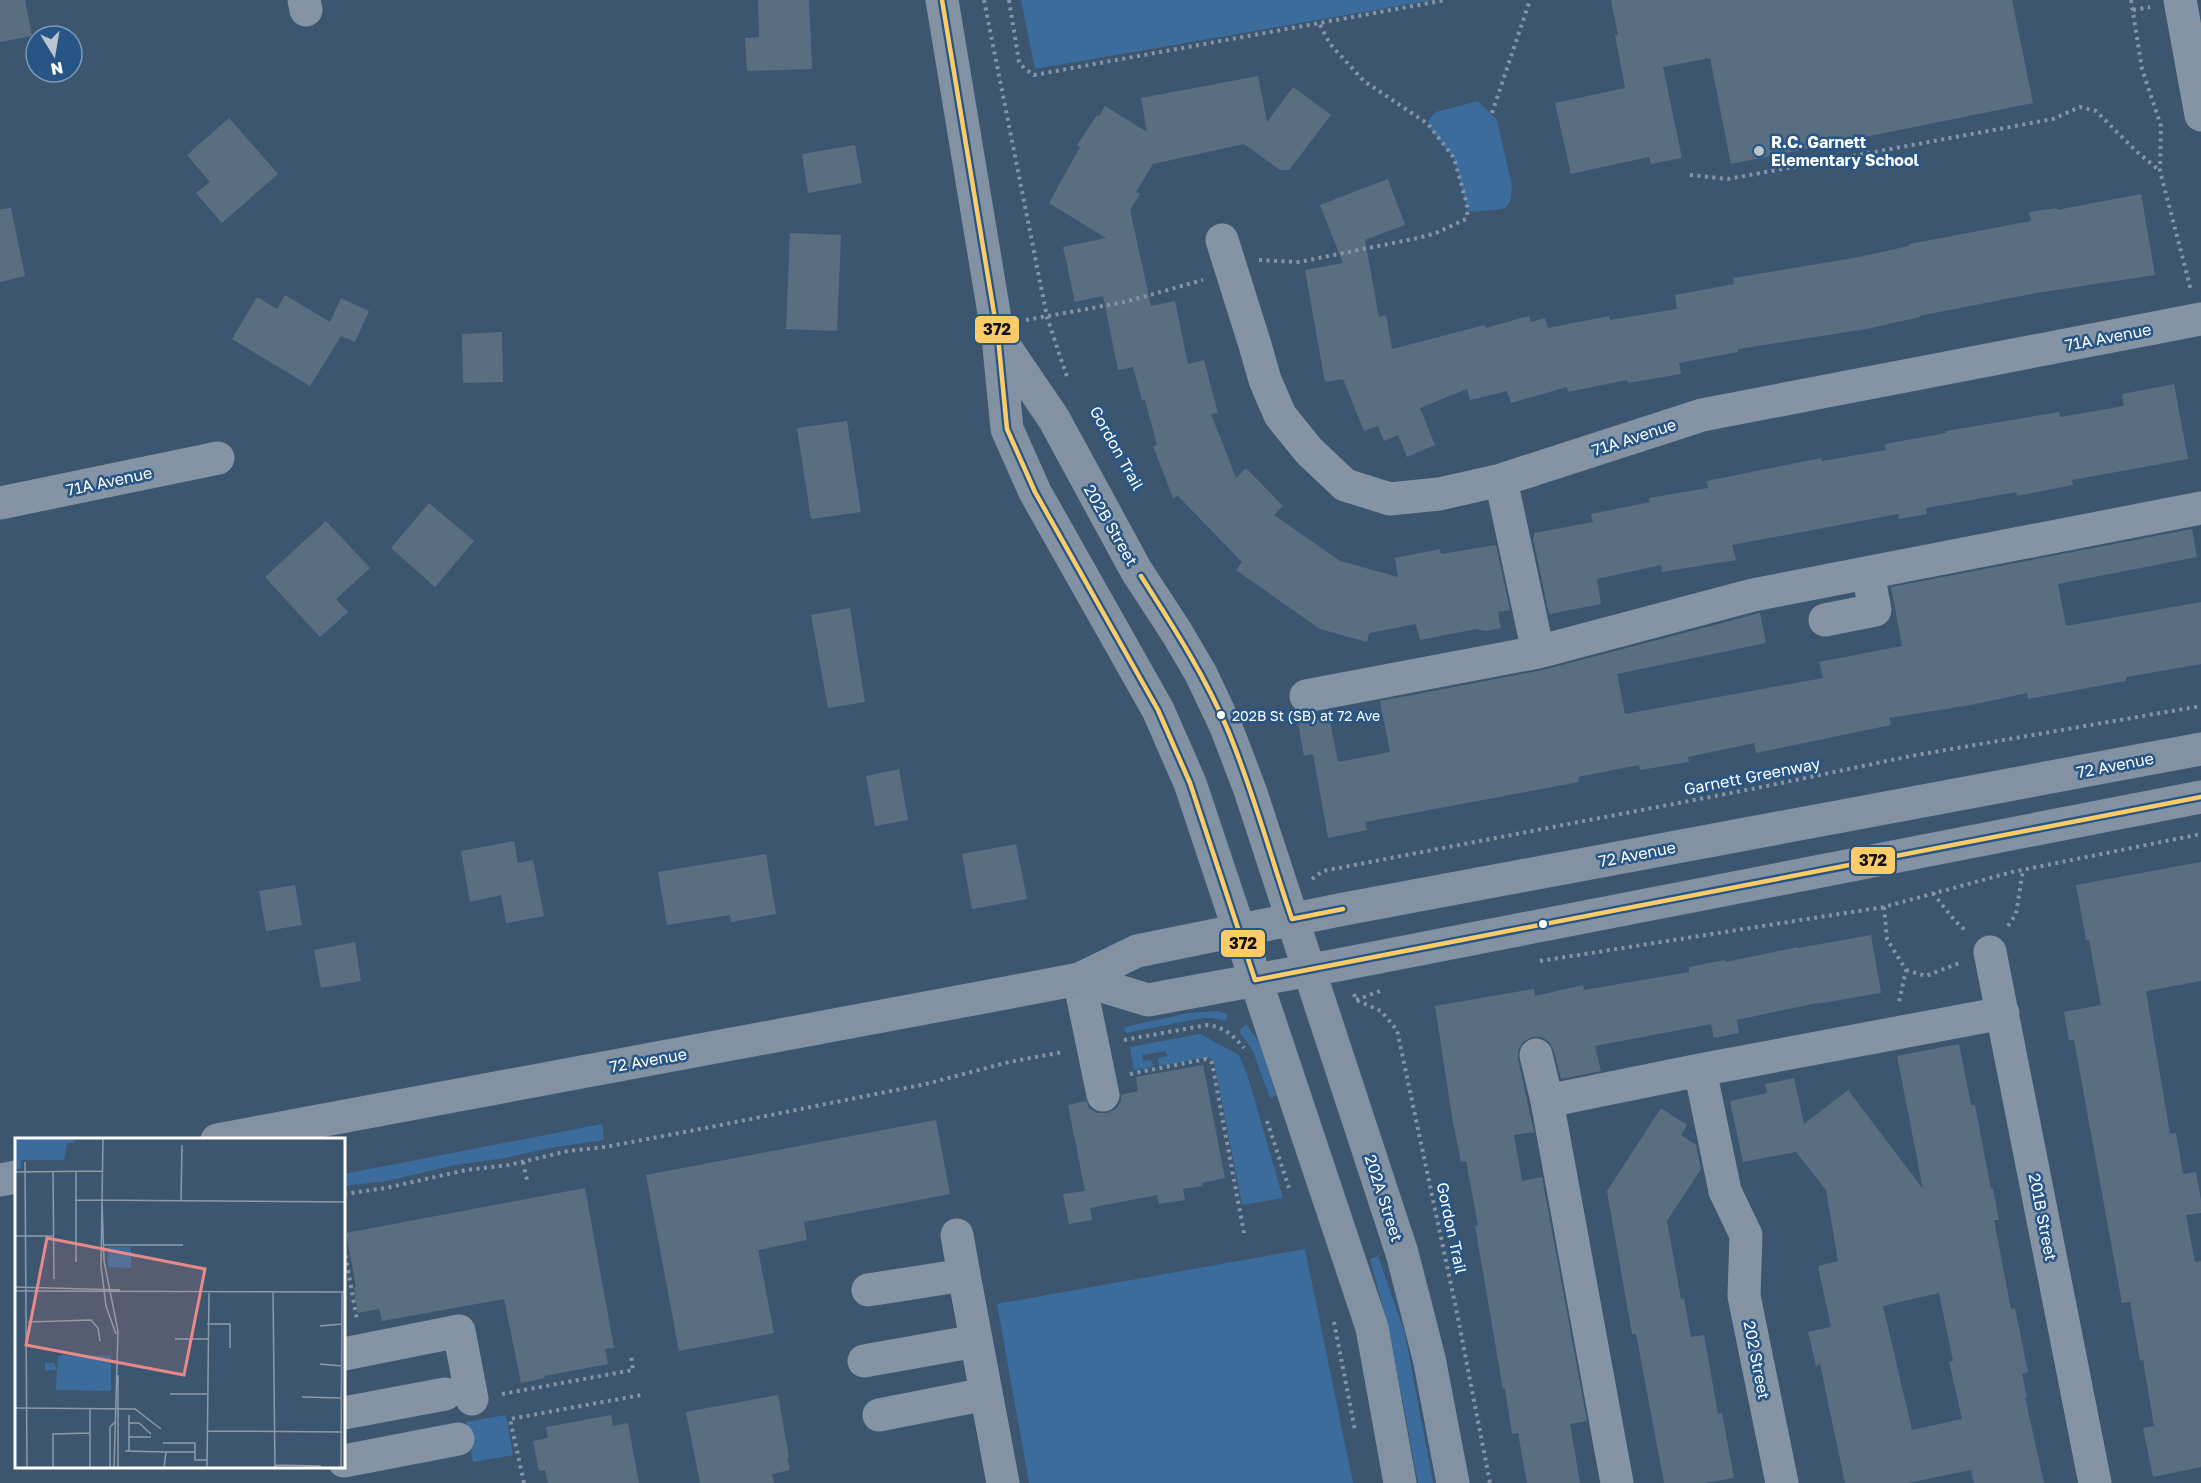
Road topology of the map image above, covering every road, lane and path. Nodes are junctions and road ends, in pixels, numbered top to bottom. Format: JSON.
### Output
{"nodes":[{"id":1,"x":942,"y":0,"type":"edge"},
{"id":2,"x":984,"y":0,"type":"edge"},
{"id":3,"x":1009,"y":0,"type":"edge"},
{"id":4,"x":1446,"y":0,"type":"edge"},
{"id":5,"x":1530,"y":0,"type":"edge"},
{"id":6,"x":2131,"y":0,"type":"edge"},
{"id":7,"x":2180,"y":0,"type":"edge"},
{"id":8,"x":1319,"y":23,"type":"junction"},
{"id":9,"x":1492,"y":113,"type":"dead end"},
{"id":10,"x":2201,"y":115,"type":"edge"},
{"id":11,"x":2160,"y":171,"type":"junction"},
{"id":12,"x":1690,"y":175,"type":"dead end"},
{"id":13,"x":1224,"y":249,"type":"junction"},
{"id":14,"x":1047,"y":317,"type":"junction"},
{"id":15,"x":2198,"y":319,"type":"edge"},
{"id":16,"x":997,"y":330,"type":"junction"},
{"id":17,"x":1069,"y":382,"type":"dead end"},
{"id":18,"x":218,"y":458,"type":"dead end"},
{"id":19,"x":1501,"y":480,"type":"junction"},
{"id":20,"x":0,"y":503,"type":"edge"},
{"id":21,"x":2201,"y":508,"type":"edge"},
{"id":22,"x":1868,"y":573,"type":"junction"},
{"id":23,"x":1825,"y":620,"type":"dead end"},
{"id":24,"x":1538,"y":652,"type":"junction"},
{"id":25,"x":1306,"y":696,"type":"dead end"},
{"id":26,"x":2201,"y":706,"type":"edge"},
{"id":27,"x":2201,"y":749,"type":"edge"},
{"id":28,"x":2201,"y":797,"type":"edge"},
{"id":29,"x":2201,"y":834,"type":"edge"},
{"id":30,"x":1307,"y":869,"type":"dead end"},
{"id":31,"x":2023,"y":870,"type":"junction"},
{"id":32,"x":1933,"y":893,"type":"junction"},
{"id":33,"x":1884,"y":907,"type":"junction"},
{"id":34,"x":1292,"y":919,"type":"junction"},
{"id":35,"x":1239,"y":930,"type":"junction"},
{"id":36,"x":1990,"y":952,"type":"junction"},
{"id":37,"x":1538,"y":961,"type":"dead end"},
{"id":38,"x":1308,"y":970,"type":"junction"},
{"id":39,"x":1906,"y":970,"type":"junction"},
{"id":40,"x":1079,"y":978,"type":"junction"},
{"id":41,"x":1255,"y":980,"type":"junction"},
{"id":42,"x":1384,"y":989,"type":"dead end"},
{"id":43,"x":2003,"y":1013,"type":"junction"},
{"id":44,"x":1233,"y":1026,"type":"dead end"},
{"id":45,"x":1902,"y":1031,"type":"junction"},
{"id":46,"x":1229,"y":1032,"type":"junction"},
{"id":47,"x":1094,"y":1046,"type":"junction"},
{"id":48,"x":1536,"y":1055,"type":"dead end"},
{"id":49,"x":1248,"y":1058,"type":"dead end"},
{"id":50,"x":1700,"y":1070,"type":"junction"},
{"id":51,"x":1102,"y":1087,"type":"joint"},
{"id":52,"x":1547,"y":1101,"type":"junction"},
{"id":53,"x":1266,"y":1116,"type":"dead end"},
{"id":54,"x":228,"y":1138,"type":"edge"},
{"id":55,"x":523,"y":1162,"type":"junction"},
{"id":56,"x":15,"y":1177,"type":"edge"},
{"id":57,"x":0,"y":1180,"type":"edge"},
{"id":58,"x":527,"y":1180,"type":"dead end"},
{"id":59,"x":345,"y":1194,"type":"edge"},
{"id":60,"x":1293,"y":1200,"type":"dead end"},
{"id":61,"x":1244,"y":1233,"type":"dead end"},
{"id":62,"x":957,"y":1235,"type":"dead end"},
{"id":63,"x":345,"y":1254,"type":"edge"},
{"id":64,"x":964,"y":1275,"type":"junction"},
{"id":65,"x":868,"y":1290,"type":"dead end"},
{"id":66,"x":1334,"y":1320,"type":"dead end"},
{"id":67,"x":357,"y":1322,"type":"dead end"},
{"id":68,"x":976,"y":1341,"type":"junction"},
{"id":69,"x":345,"y":1354,"type":"edge"},
{"id":70,"x":631,"y":1355,"type":"dead end"},
{"id":71,"x":864,"y":1361,"type":"dead end"},
{"id":72,"x":512,"y":1392,"type":"dead end"},
{"id":73,"x":986,"y":1394,"type":"junction"},
{"id":74,"x":641,"y":1395,"type":"dead end"},
{"id":75,"x":345,"y":1413,"type":"edge"},
{"id":76,"x":879,"y":1415,"type":"dead end"},
{"id":77,"x":1357,"y":1437,"type":"dead end"},
{"id":78,"x":458,"y":1439,"type":"dead end"},
{"id":79,"x":345,"y":1461,"type":"edge"},
{"id":80,"x":341,"y":1468,"type":"edge"},
{"id":81,"x":344,"y":1483,"type":"edge"},
{"id":82,"x":524,"y":1483,"type":"edge"},
{"id":83,"x":1003,"y":1483,"type":"edge"},
{"id":84,"x":1400,"y":1483,"type":"edge"},
{"id":85,"x":1453,"y":1483,"type":"edge"},
{"id":86,"x":1490,"y":1483,"type":"edge"},
{"id":87,"x":1617,"y":1483,"type":"edge"},
{"id":88,"x":1782,"y":1483,"type":"edge"},
{"id":89,"x":2095,"y":1483,"type":"edge"}],
"edges":[{"from":1,"to":16,"type":"main road","name":"202B Street"},
{"from":2,"to":14,"type":"path"},
{"from":3,"to":8,"type":"path"},
{"from":4,"to":8,"type":"path"},
{"from":5,"to":9,"type":"path"},
{"from":6,"to":11,"type":"path"},
{"from":7,"to":10,"type":"street"},
{"from":8,"to":13,"type":"path"},
{"from":11,"to":12,"type":"path"},
{"from":11,"to":15,"type":"path"},
{"from":13,"to":14,"type":"path"},
{"from":13,"to":19,"type":"street","name":"71A Avenue"},
{"from":14,"to":16,"type":"path"},
{"from":14,"to":17,"type":"path"},
{"from":15,"to":19,"type":"street","name":"71A Avenue"},
{"from":16,"to":34,"type":"main road","name":"202B Street"},
{"from":16,"to":35,"type":"main road","name":"202B Street"},
{"from":18,"to":20,"type":"street","name":"71A Avenue"},
{"from":19,"to":24,"type":"street"},
{"from":21,"to":22,"type":"street"},
{"from":22,"to":23,"type":"street"},
{"from":22,"to":24,"type":"street"},
{"from":24,"to":25,"type":"street"},
{"from":26,"to":30,"type":"path","name":"Garnett Greenway"},
{"from":27,"to":34,"type":"main road","name":"72 Avenue"},
{"from":28,"to":38,"type":"main road","name":"72 Avenue"},
{"from":29,"to":31,"type":"path"},
{"from":31,"to":32,"type":"path"},
{"from":31,"to":36,"type":"path"},
{"from":32,"to":33,"type":"path"},
{"from":32,"to":36,"type":"path"},
{"from":33,"to":37,"type":"path"},
{"from":33,"to":39,"type":"path"},
{"from":34,"to":35,"type":"main road","name":"72 Avenue"},
{"from":34,"to":38,"type":"main road","name":"202A Street"},
{"from":35,"to":40,"type":"main road","name":"72 Avenue"},
{"from":35,"to":41,"type":"main road"},
{"from":36,"to":39,"type":"path"},
{"from":36,"to":43,"type":"street","name":"201B Street"},
{"from":38,"to":41,"type":"main road","name":"72 Avenue"},
{"from":38,"to":85,"type":"main road","name":"202A Street"},
{"from":39,"to":45,"type":"path"},
{"from":40,"to":41,"type":"main road","name":"72 Avenue"},
{"from":40,"to":47,"type":"street"},
{"from":40,"to":54,"type":"main road","name":"72 Avenue"},
{"from":41,"to":84,"type":"main road"},
{"from":42,"to":86,"type":"path","name":"Gordon Trail"},
{"from":43,"to":45,"type":"street"},
{"from":43,"to":89,"type":"street","name":"201B Street"},
{"from":44,"to":46,"type":"path"},
{"from":45,"to":50,"type":"street"},
{"from":46,"to":47,"type":"path"},
{"from":46,"to":49,"type":"path"},
{"from":47,"to":51,"type":"street"},
{"from":47,"to":55,"type":"path"},
{"from":48,"to":52,"type":"street"},
{"from":50,"to":52,"type":"street"},
{"from":50,"to":88,"type":"street","name":"202 Street"},
{"from":51,"to":61,"type":"path"},
{"from":52,"to":87,"type":"street"},
{"from":53,"to":60,"type":"path"},
{"from":55,"to":58,"type":"path"},
{"from":55,"to":59,"type":"path"},
{"from":56,"to":57,"type":"main road"},
{"from":62,"to":64,"type":"street"},
{"from":63,"to":67,"type":"path"},
{"from":64,"to":65,"type":"street"},
{"from":64,"to":68,"type":"street"},
{"from":66,"to":77,"type":"path"},
{"from":68,"to":71,"type":"street"},
{"from":68,"to":73,"type":"street"},
{"from":69,"to":75,"type":"street"},
{"from":70,"to":72,"type":"path"},
{"from":73,"to":76,"type":"street"},
{"from":73,"to":83,"type":"street"},
{"from":74,"to":82,"type":"path"},
{"from":78,"to":79,"type":"street"},
{"from":80,"to":81,"type":"street"}]}
